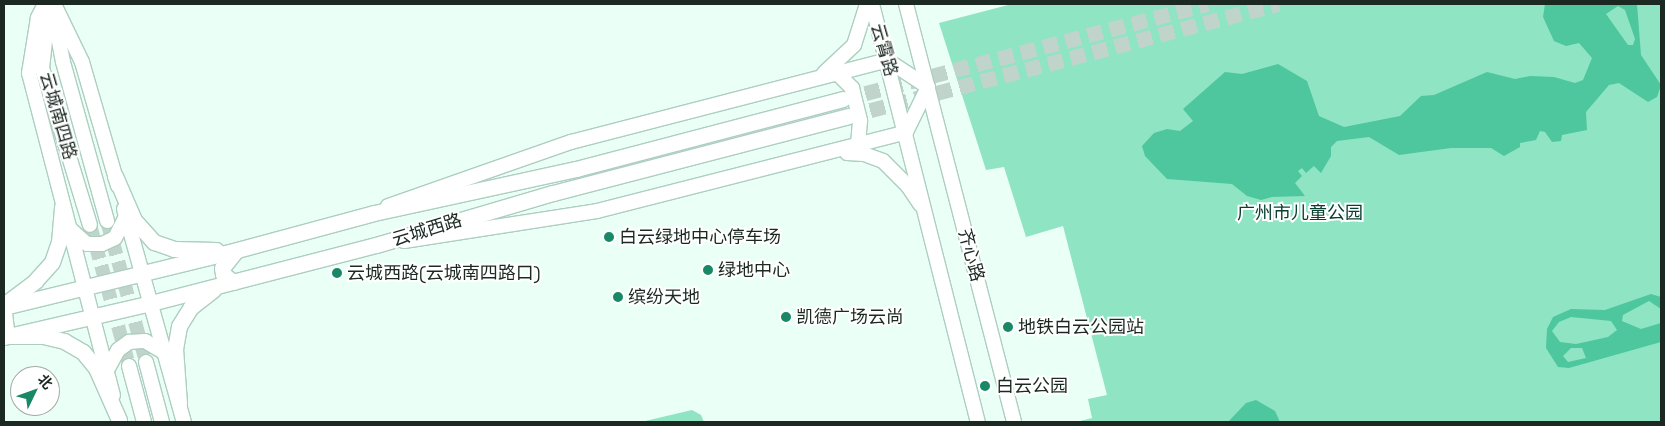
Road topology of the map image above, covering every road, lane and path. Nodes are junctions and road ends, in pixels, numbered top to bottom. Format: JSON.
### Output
{"nodes":[{"id":1,"x":50,"y":4,"type":"edge"},
{"id":2,"x":867,"y":4,"type":"edge"},
{"id":3,"x":872,"y":4,"type":"edge"},
{"id":4,"x":906,"y":4,"type":"edge"},
{"id":5,"x":887,"y":60,"type":"junction"},
{"id":6,"x":836,"y":72,"type":"junction"},
{"id":7,"x":819,"y":76,"type":"junction"},
{"id":8,"x":928,"y":87,"type":"junction"},
{"id":9,"x":897,"y":96,"type":"joint"},
{"id":10,"x":843,"y":99,"type":"tunnel mouth"},
{"id":11,"x":848,"y":116,"type":"tunnel mouth"},
{"id":12,"x":906,"y":132,"type":"junction"},
{"id":13,"x":858,"y":146,"type":"junction"},
{"id":14,"x":834,"y":152,"type":"junction"},
{"id":15,"x":115,"y":176,"type":"junction"},
{"id":16,"x":62,"y":206,"type":"junction"},
{"id":17,"x":374,"y":213,"type":"junction"},
{"id":18,"x":926,"y":214,"type":"junction"},
{"id":19,"x":126,"y":216,"type":"junction"},
{"id":20,"x":107,"y":221,"type":"tunnel mouth"},
{"id":21,"x":90,"y":225,"type":"tunnel mouth"},
{"id":22,"x":67,"y":226,"type":"junction"},
{"id":23,"x":376,"y":245,"type":"junction"},
{"id":24,"x":238,"y":250,"type":"junction"},
{"id":25,"x":142,"y":274,"type":"junction"},
{"id":26,"x":233,"y":282,"type":"junction"},
{"id":27,"x":85,"y":288,"type":"junction"},
{"id":28,"x":151,"y":303,"type":"junction"},
{"id":29,"x":4,"y":306,"type":"edge"},
{"id":30,"x":4,"y":313,"type":"edge"},
{"id":31,"x":93,"y":316,"type":"junction"},
{"id":32,"x":6,"y":336,"type":"edge"},
{"id":33,"x":165,"y":353,"type":"junction"},
{"id":34,"x":146,"y":362,"type":"tunnel mouth"},
{"id":35,"x":129,"y":366,"type":"tunnel mouth"},
{"id":36,"x":107,"y":370,"type":"junction"},
{"id":37,"x":178,"y":403,"type":"junction"},
{"id":38,"x":120,"y":421,"type":"edge"},
{"id":39,"x":144,"y":422,"type":"edge"},
{"id":40,"x":162,"y":422,"type":"edge"},
{"id":41,"x":184,"y":422,"type":"edge"},
{"id":42,"x":978,"y":422,"type":"edge"},
{"id":43,"x":1014,"y":422,"type":"edge"}],
"edges":[{"from":1,"to":15,"type":"main road"},
{"from":1,"to":16,"type":"main road"},
{"from":1,"to":20,"type":"main road","name":"云城南四路"},
{"from":1,"to":21,"type":"main road","name":"云城南四路"},
{"from":2,"to":7,"type":"main road"},
{"from":3,"to":5,"type":"main road","name":"云霄路"},
{"from":4,"to":8,"type":"main road","name":"云霄路"},
{"from":5,"to":6,"type":"main road"},
{"from":5,"to":8,"type":"main road"},
{"from":5,"to":9,"type":"main road","name":"云霄路"},
{"from":6,"to":7,"type":"main road"},
{"from":6,"to":13,"type":"main road"},
{"from":7,"to":17,"type":"main road"},
{"from":8,"to":12,"type":"main road"},
{"from":8,"to":43,"type":"main road","name":"齐心路"},
{"from":9,"to":12,"type":"main road","name":"齐心路"},
{"from":10,"to":17,"type":"main road","name":"云城西路"},
{"from":11,"to":23,"type":"main road","name":"云城西路"},
{"from":12,"to":13,"type":"main road"},
{"from":12,"to":18,"type":"main road","name":"齐心路"},
{"from":13,"to":14,"type":"main road"},
{"from":14,"to":18,"type":"main road"},
{"from":14,"to":23,"type":"main road"},
{"from":15,"to":19,"type":"main road"},
{"from":15,"to":24,"type":"main road"},
{"from":16,"to":22,"type":"main road"},
{"from":16,"to":29,"type":"main road"},
{"from":17,"to":24,"type":"main road","name":"云城西路"},
{"from":18,"to":42,"type":"main road","name":"齐心路"},
{"from":19,"to":22,"type":"main road"},
{"from":19,"to":25,"type":"main road"},
{"from":22,"to":27,"type":"main road"},
{"from":23,"to":26,"type":"main road","name":"云城西路"},
{"from":24,"to":25,"type":"main road","name":"云城西路"},
{"from":24,"to":26,"type":"main road"},
{"from":25,"to":27,"type":"main road","name":"云城西路"},
{"from":25,"to":28,"type":"main road"},
{"from":26,"to":28,"type":"main road","name":"云城西路"},
{"from":26,"to":37,"type":"main road"},
{"from":27,"to":29,"type":"main road","name":"云城西路"},
{"from":27,"to":31,"type":"main road"},
{"from":28,"to":31,"type":"main road","name":"云城西路"},
{"from":28,"to":33,"type":"main road"},
{"from":30,"to":32,"type":"main road"},
{"from":31,"to":32,"type":"main road","name":"云城西路"},
{"from":31,"to":36,"type":"main road"},
{"from":32,"to":38,"type":"main road"},
{"from":33,"to":36,"type":"main road"},
{"from":33,"to":37,"type":"main road"},
{"from":34,"to":40,"type":"main road"},
{"from":35,"to":39,"type":"main road"},
{"from":36,"to":38,"type":"main road"},
{"from":37,"to":41,"type":"main road"}]}
